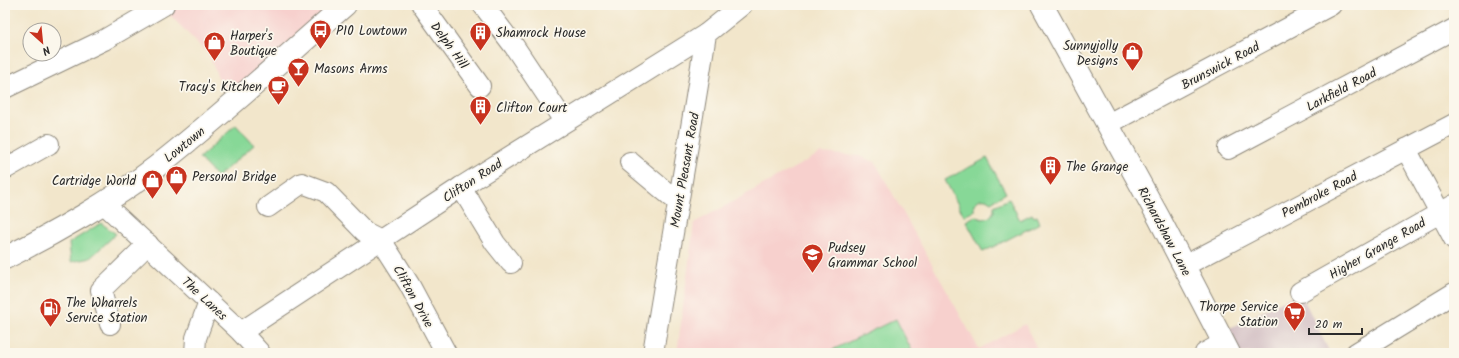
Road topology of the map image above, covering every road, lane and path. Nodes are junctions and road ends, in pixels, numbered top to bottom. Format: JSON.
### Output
{"nodes":[{"id":1,"x":164,"y":5,"type":"edge"},
{"id":2,"x":345,"y":5,"type":"edge"},
{"id":3,"x":422,"y":5,"type":"edge"},
{"id":4,"x":483,"y":5,"type":"edge"},
{"id":5,"x":742,"y":5,"type":"edge"},
{"id":6,"x":1042,"y":5,"type":"edge"},
{"id":7,"x":1331,"y":5,"type":"edge"},
{"id":8,"x":1454,"y":29,"type":"edge"},
{"id":9,"x":706,"y":34,"type":"junction"},
{"id":10,"x":480,"y":86,"type":"dead end"},
{"id":11,"x":5,"y":88,"type":"edge"},
{"id":12,"x":564,"y":121,"type":"junction"},
{"id":13,"x":1108,"y":124,"type":"junction"},
{"id":14,"x":1454,"y":124,"type":"edge"},
{"id":15,"x":49,"y":144,"type":"dead end"},
{"id":16,"x":1228,"y":149,"type":"dead end"},
{"id":17,"x":1406,"y":149,"type":"junction"},
{"id":18,"x":630,"y":162,"type":"dead end"},
{"id":19,"x":5,"y":169,"type":"edge"},
{"id":20,"x":461,"y":186,"type":"junction"},
{"id":21,"x":678,"y":202,"type":"junction"},
{"id":22,"x":103,"y":203,"type":"junction"},
{"id":23,"x":268,"y":207,"type":"dead end"},
{"id":24,"x":1447,"y":209,"type":"edge"},
{"id":25,"x":1454,"y":239,"type":"edge"},
{"id":26,"x":382,"y":240,"type":"junction"},
{"id":27,"x":148,"y":244,"type":"junction"},
{"id":28,"x":5,"y":258,"type":"edge"},
{"id":29,"x":511,"y":263,"type":"dead end"},
{"id":30,"x":1184,"y":266,"type":"junction"},
{"id":31,"x":1300,"y":292,"type":"dead end"},
{"id":32,"x":1454,"y":293,"type":"edge"},
{"id":33,"x":209,"y":302,"type":"junction"},
{"id":34,"x":110,"y":324,"type":"dead end"},
{"id":35,"x":241,"y":332,"type":"junction"},
{"id":36,"x":1219,"y":350,"type":"edge"},
{"id":37,"x":195,"y":353,"type":"edge"},
{"id":38,"x":260,"y":353,"type":"edge"},
{"id":39,"x":446,"y":353,"type":"edge"},
{"id":40,"x":653,"y":353,"type":"edge"},
{"id":41,"x":1356,"y":353,"type":"edge"}],
"edges":[{"from":1,"to":11,"type":"street"},
{"from":2,"to":22,"type":"main road","name":"Lowtown"},
{"from":3,"to":10,"type":"street","name":"Delph Hill"},
{"from":4,"to":12,"type":"street"},
{"from":5,"to":9,"type":"street"},
{"from":6,"to":13,"type":"main road","name":"Richardshaw Lane"},
{"from":7,"to":13,"type":"street","name":"Brunswick Road"},
{"from":8,"to":16,"type":"street","name":"Larkfield Road"},
{"from":9,"to":12,"type":"street","name":"Clifton Road"},
{"from":9,"to":21,"type":"street","name":"Mount Pleasant Road"},
{"from":12,"to":20,"type":"street","name":"Clifton Road"},
{"from":13,"to":30,"type":"main road","name":"Richardshaw Lane"},
{"from":14,"to":17,"type":"street","name":"Pembroke Road"},
{"from":15,"to":19,"type":"street"},
{"from":17,"to":24,"type":"street"},
{"from":17,"to":30,"type":"street","name":"Pembroke Road"},
{"from":18,"to":21,"type":"street"},
{"from":20,"to":26,"type":"street","name":"Clifton Road"},
{"from":20,"to":29,"type":"street"},
{"from":21,"to":40,"type":"street","name":"Mount Pleasant Road"},
{"from":22,"to":27,"type":"street","name":"The Lanes"},
{"from":22,"to":28,"type":"main road","name":"Lowtown"},
{"from":23,"to":26,"type":"street"},
{"from":24,"to":25,"type":"street"},
{"from":24,"to":31,"type":"street","name":"Higher Grange Road"},
{"from":26,"to":35,"type":"street","name":"Clifton Road"},
{"from":26,"to":39,"type":"street","name":"Clifton Drive"},
{"from":27,"to":33,"type":"street","name":"The Lanes"},
{"from":27,"to":34,"type":"street"},
{"from":30,"to":36,"type":"main road","name":"Richardshaw Lane"},
{"from":32,"to":41,"type":"street"},
{"from":33,"to":35,"type":"street","name":"The Lanes"},
{"from":33,"to":37,"type":"street"},
{"from":35,"to":38,"type":"street","name":"The Lanes"}]}
